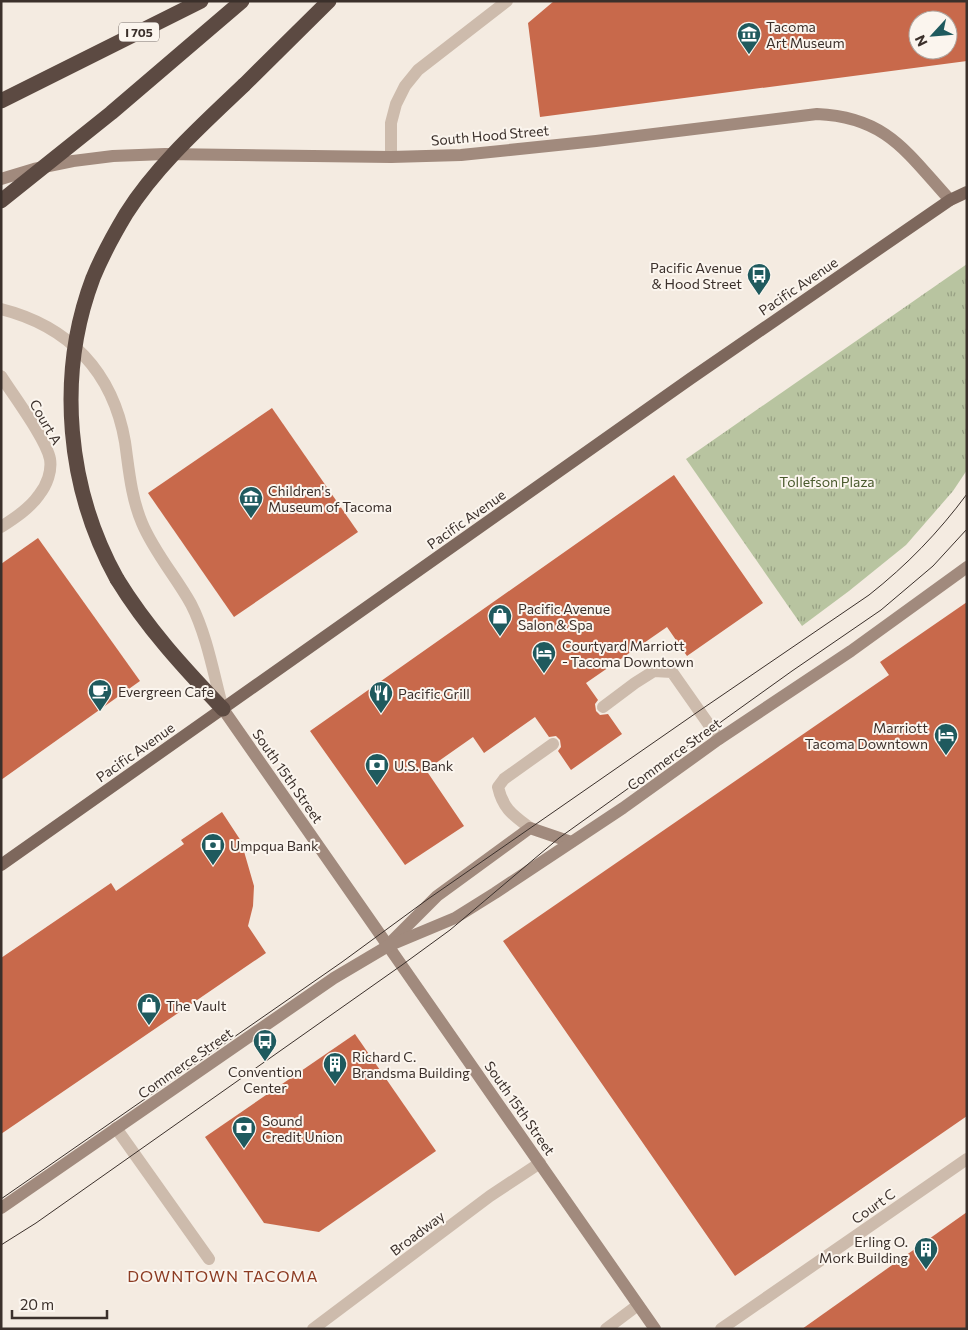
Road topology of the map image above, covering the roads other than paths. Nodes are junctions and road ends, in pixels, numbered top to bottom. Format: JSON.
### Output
{"nodes":[{"id":1,"x":201,"y":1,"type":"edge"},
{"id":2,"x":242,"y":1,"type":"edge"},
{"id":3,"x":329,"y":1,"type":"edge"},
{"id":4,"x":507,"y":1,"type":"edge"},
{"id":5,"x":78,"y":63,"type":"junction"},
{"id":6,"x":1,"y":95,"type":"edge"},
{"id":7,"x":1,"y":101,"type":"edge"},
{"id":8,"x":391,"y":157,"type":"junction"},
{"id":9,"x":1,"y":179,"type":"edge"},
{"id":10,"x":967,"y":185,"type":"edge"},
{"id":11,"x":967,"y":192,"type":"edge"},
{"id":12,"x":950,"y":200,"type":"junction"},
{"id":13,"x":1,"y":201,"type":"edge"},
{"id":14,"x":1,"y":309,"type":"edge"},
{"id":15,"x":1,"y":376,"type":"edge"},
{"id":16,"x":6,"y":391,"type":"edge"},
{"id":17,"x":1,"y":527,"type":"edge"},
{"id":18,"x":967,"y":568,"type":"edge"},
{"id":19,"x":603,"y":707,"type":"dead end"},
{"id":20,"x":223,"y":709,"type":"junction"},
{"id":21,"x":720,"y":739,"type":"junction"},
{"id":22,"x":553,"y":744,"type":"dead end"},
{"id":23,"x":530,"y":828,"type":"junction"},
{"id":24,"x":571,"y":842,"type":"junction"},
{"id":25,"x":1,"y":865,"type":"edge"},
{"id":26,"x":388,"y":946,"type":"junction"},
{"id":27,"x":116,"y":1128,"type":"junction"},
{"id":28,"x":967,"y":1159,"type":"edge"},
{"id":29,"x":540,"y":1163,"type":"junction"},
{"id":30,"x":1,"y":1208,"type":"edge"},
{"id":31,"x":209,"y":1259,"type":"dead end"},
{"id":32,"x":638,"y":1306,"type":"junction"},
{"id":33,"x":313,"y":1329,"type":"edge"},
{"id":34,"x":606,"y":1329,"type":"edge"},
{"id":35,"x":655,"y":1329,"type":"edge"},
{"id":36,"x":721,"y":1329,"type":"edge"}],
"edges":[{"from":1,"to":5,"type":"highway","number":"I 705"},
{"from":2,"to":13,"type":"highway","bridge":true},
{"from":3,"to":20,"type":"highway","bridge":true},
{"from":4,"to":8,"type":"street"},
{"from":5,"to":6,"type":"highway","number":"I 705"},
{"from":5,"to":7,"type":"highway"},
{"from":8,"to":9,"type":"street","name":"South Hood Street"},
{"from":8,"to":12,"type":"street","name":"South Hood Street"},
{"from":10,"to":12,"type":"main road","name":"Pacific Avenue"},
{"from":11,"to":12,"type":"main road","name":"Pacific Avenue"},
{"from":12,"to":20,"type":"main road","name":"Pacific Avenue"},
{"from":14,"to":20,"type":"street","name":"South 15th Street"},
{"from":15,"to":16,"type":"street","name":"Court A"},
{"from":16,"to":17,"type":"street","name":"Court A"},
{"from":18,"to":21,"type":"street","name":"Commerce Street"},
{"from":19,"to":21,"type":"street"},
{"from":20,"to":25,"type":"main road","name":"Pacific Avenue"},
{"from":20,"to":26,"type":"street","name":"South 15th Street"},
{"from":21,"to":24,"type":"street","name":"Commerce Street"},
{"from":22,"to":23,"type":"street"},
{"from":23,"to":24,"type":"street"},
{"from":23,"to":26,"type":"street","name":"Commerce Street"},
{"from":24,"to":26,"type":"street","name":"Commerce Street"},
{"from":26,"to":27,"type":"street","name":"Commerce Street"},
{"from":26,"to":29,"type":"street","name":"South 15th Street"},
{"from":27,"to":30,"type":"street","name":"Commerce Street"},
{"from":27,"to":31,"type":"street"},
{"from":28,"to":36,"type":"street","name":"Court C"},
{"from":29,"to":32,"type":"street","name":"South 15th Street"},
{"from":29,"to":33,"type":"street","name":"Broadway"},
{"from":32,"to":34,"type":"street"},
{"from":32,"to":35,"type":"street","name":"South 15th Street"}]}
